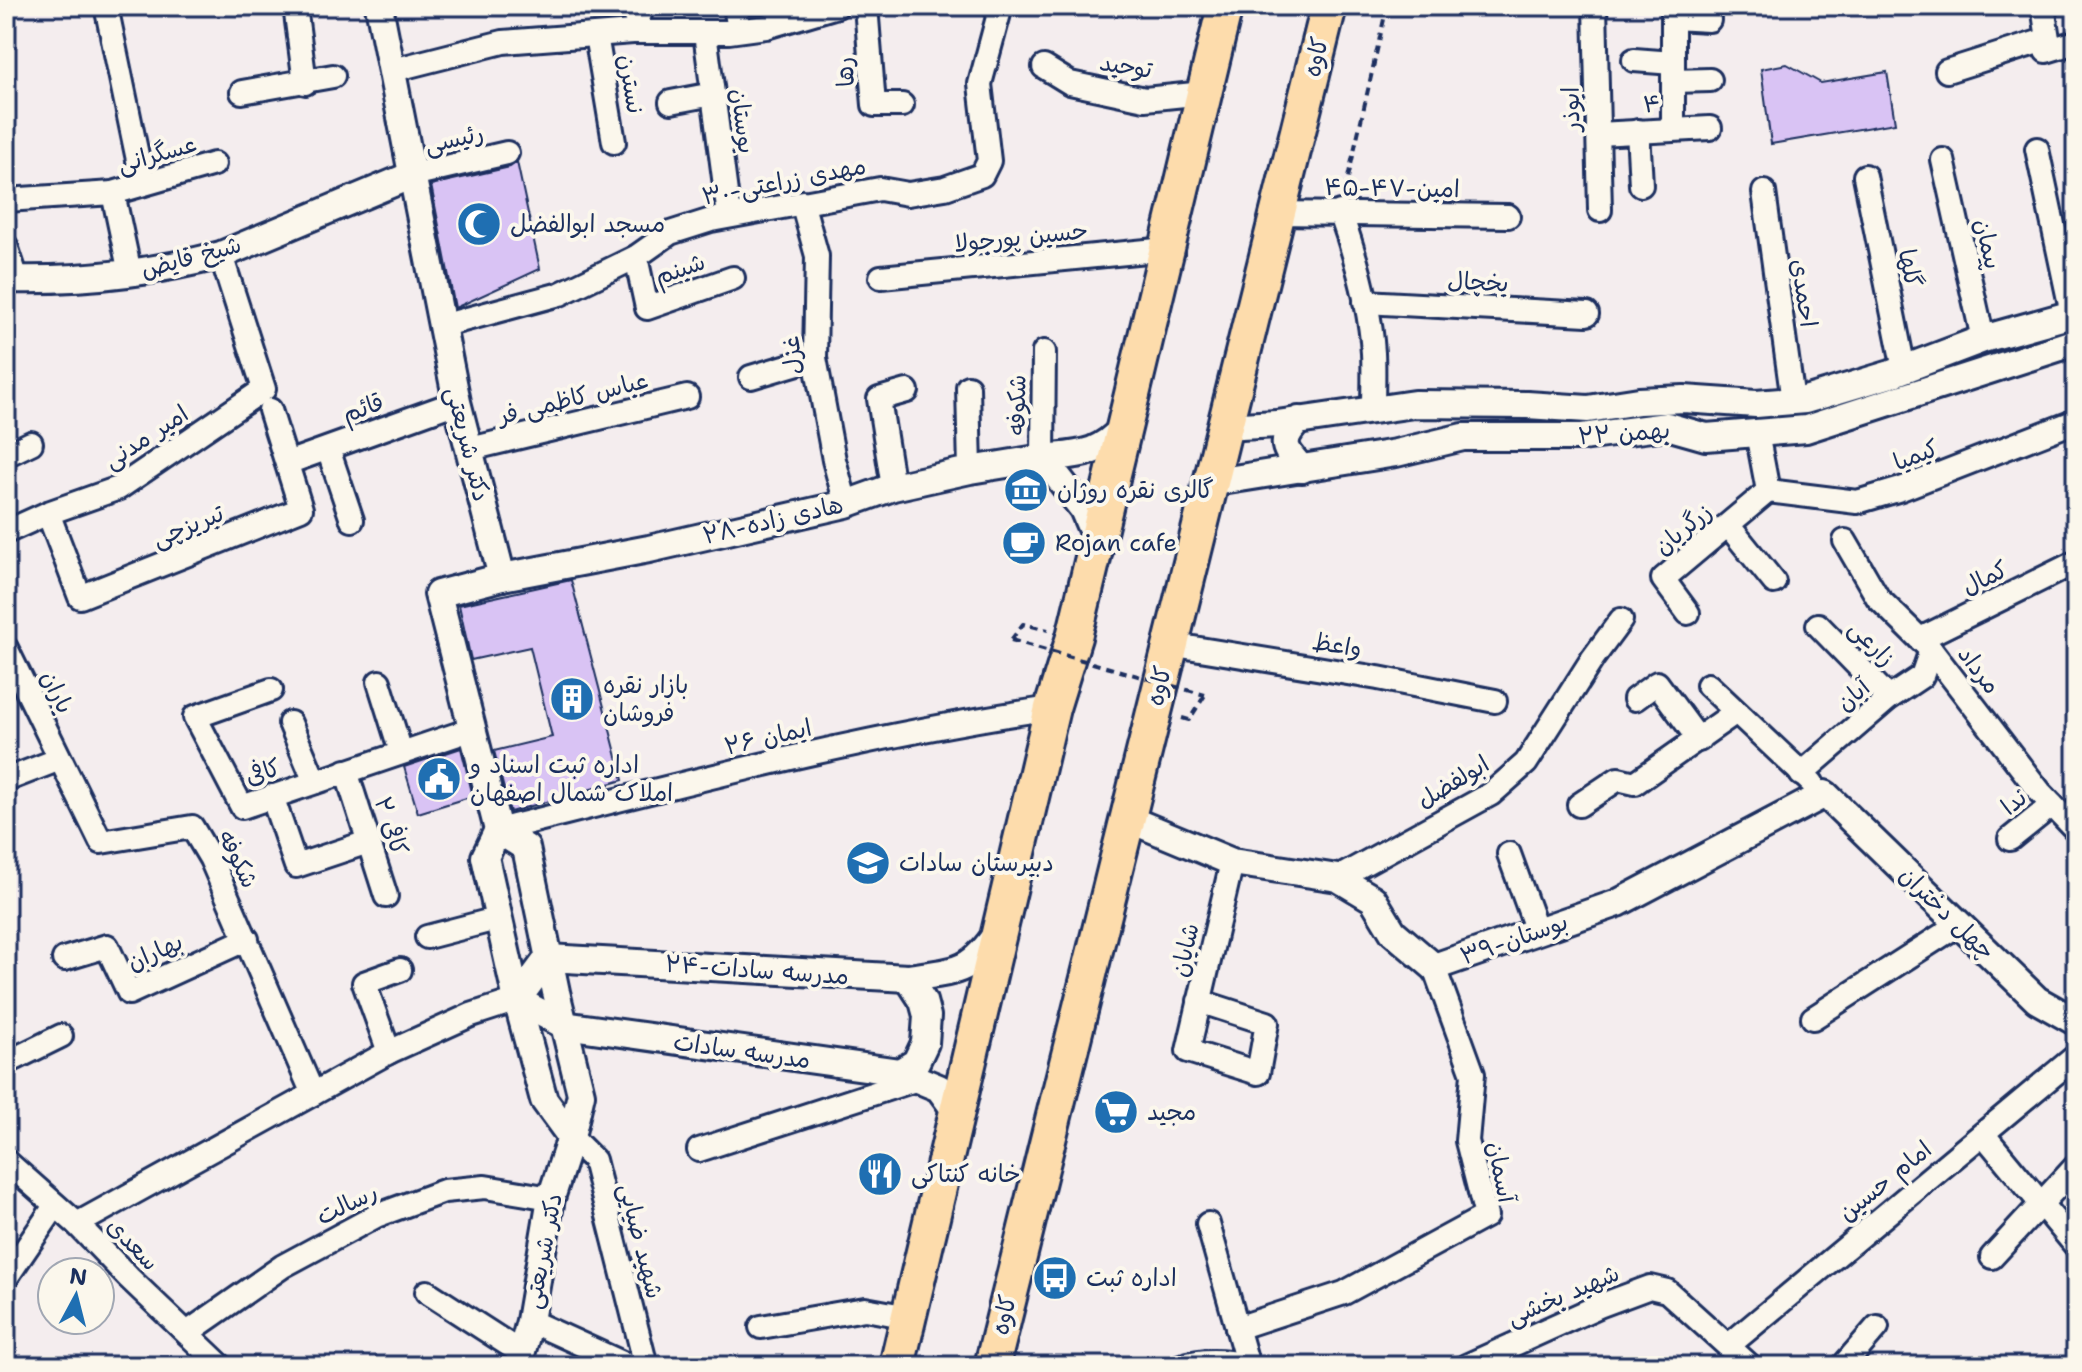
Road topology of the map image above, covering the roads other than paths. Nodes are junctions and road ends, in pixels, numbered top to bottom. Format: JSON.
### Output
{"nodes":[{"id":1,"x":106,"y":6,"type":"edge"},
{"id":2,"x":295,"y":6,"type":"edge"},
{"id":3,"x":379,"y":6,"type":"edge"},
{"id":4,"x":643,"y":6,"type":"edge"},
{"id":5,"x":735,"y":6,"type":"edge"},
{"id":6,"x":837,"y":6,"type":"edge"},
{"id":7,"x":866,"y":6,"type":"edge"},
{"id":8,"x":1001,"y":6,"type":"edge"},
{"id":9,"x":1225,"y":6,"type":"edge"},
{"id":10,"x":1329,"y":6,"type":"edge"},
{"id":11,"x":1595,"y":6,"type":"edge"},
{"id":12,"x":2043,"y":6,"type":"edge"},
{"id":13,"x":1673,"y":12,"type":"edge"},
{"id":14,"x":1709,"y":20,"type":"dead end"},
{"id":15,"x":739,"y":30,"type":"junction"},
{"id":16,"x":633,"y":32,"type":"junction"},
{"id":17,"x":705,"y":33,"type":"junction"},
{"id":18,"x":596,"y":35,"type":"junction"},
{"id":19,"x":2076,"y":42,"type":"edge"},
{"id":20,"x":2047,"y":45,"type":"junction"},
{"id":21,"x":1634,"y":60,"type":"dead end"},
{"id":22,"x":1044,"y":67,"type":"dead end"},
{"id":23,"x":393,"y":70,"type":"junction"},
{"id":24,"x":1947,"y":71,"type":"dead end"},
{"id":25,"x":1673,"y":72,"type":"junction"},
{"id":26,"x":333,"y":76,"type":"dead end"},
{"id":27,"x":1710,"y":80,"type":"dead end"},
{"id":28,"x":305,"y":83,"type":"junction"},
{"id":29,"x":242,"y":92,"type":"dead end"},
{"id":30,"x":1204,"y":93,"type":"junction"},
{"id":31,"x":713,"y":94,"type":"junction"},
{"id":32,"x":671,"y":102,"type":"dead end"},
{"id":33,"x":902,"y":105,"type":"dead end"},
{"id":34,"x":1673,"y":128,"type":"junction"},
{"id":35,"x":1710,"y":128,"type":"dead end"},
{"id":36,"x":1638,"y":131,"type":"junction"},
{"id":37,"x":1598,"y":134,"type":"junction"},
{"id":38,"x":614,"y":142,"type":"dead end"},
{"id":39,"x":2037,"y":149,"type":"dead end"},
{"id":40,"x":507,"y":153,"type":"dead end"},
{"id":41,"x":1943,"y":160,"type":"dead end"},
{"id":42,"x":214,"y":164,"type":"dead end"},
{"id":43,"x":412,"y":175,"type":"junction"},
{"id":44,"x":1865,"y":176,"type":"dead end"},
{"id":45,"x":143,"y":184,"type":"junction"},
{"id":46,"x":1641,"y":185,"type":"dead end"},
{"id":47,"x":1764,"y":192,"type":"dead end"},
{"id":48,"x":113,"y":193,"type":"junction"},
{"id":49,"x":6,"y":200,"type":"edge"},
{"id":50,"x":802,"y":202,"type":"junction"},
{"id":51,"x":1600,"y":210,"type":"dead end"},
{"id":52,"x":1340,"y":212,"type":"junction"},
{"id":53,"x":1276,"y":213,"type":"junction"},
{"id":54,"x":729,"y":216,"type":"junction"},
{"id":55,"x":1508,"y":216,"type":"dead end"},
{"id":56,"x":6,"y":246,"type":"edge"},
{"id":57,"x":1167,"y":249,"type":"junction"},
{"id":58,"x":221,"y":255,"type":"junction"},
{"id":59,"x":636,"y":257,"type":"junction"},
{"id":60,"x":130,"y":273,"type":"junction"},
{"id":61,"x":881,"y":277,"type":"dead end"},
{"id":62,"x":733,"y":278,"type":"dead end"},
{"id":63,"x":11,"y":279,"type":"edge"},
{"id":64,"x":1365,"y":302,"type":"junction"},
{"id":65,"x":1587,"y":314,"type":"dead end"},
{"id":66,"x":2074,"y":314,"type":"edge"},
{"id":67,"x":441,"y":326,"type":"junction"},
{"id":68,"x":1983,"y":339,"type":"junction"},
{"id":69,"x":2076,"y":342,"type":"edge"},
{"id":70,"x":1044,"y":352,"type":"dead end"},
{"id":71,"x":815,"y":358,"type":"junction"},
{"id":72,"x":1904,"y":369,"type":"junction"},
{"id":73,"x":751,"y":377,"type":"dead end"},
{"id":74,"x":968,"y":387,"type":"dead end"},
{"id":75,"x":907,"y":391,"type":"dead end"},
{"id":76,"x":687,"y":397,"type":"dead end"},
{"id":77,"x":267,"y":400,"type":"junction"},
{"id":78,"x":1793,"y":401,"type":"junction"},
{"id":79,"x":457,"y":402,"type":"junction"},
{"id":80,"x":1373,"y":410,"type":"junction"},
{"id":81,"x":1299,"y":420,"type":"junction"},
{"id":82,"x":2076,"y":421,"type":"edge"},
{"id":83,"x":1124,"y":427,"type":"junction"},
{"id":84,"x":1223,"y":427,"type":"junction"},
{"id":85,"x":1757,"y":433,"type":"junction"},
{"id":86,"x":31,"y":443,"type":"dead end"},
{"id":87,"x":328,"y":449,"type":"junction"},
{"id":88,"x":470,"y":449,"type":"junction"},
{"id":89,"x":6,"y":455,"type":"edge"},
{"id":90,"x":1043,"y":458,"type":"junction"},
{"id":91,"x":287,"y":463,"type":"junction"},
{"id":92,"x":1302,"y":469,"type":"junction"},
{"id":93,"x":970,"y":470,"type":"junction"},
{"id":94,"x":1209,"y":483,"type":"junction"},
{"id":95,"x":893,"y":487,"type":"junction"},
{"id":96,"x":1768,"y":491,"type":"junction"},
{"id":97,"x":846,"y":504,"type":"junction"},
{"id":98,"x":48,"y":513,"type":"junction"},
{"id":99,"x":352,"y":520,"type":"dead end"},
{"id":100,"x":1728,"y":525,"type":"junction"},
{"id":101,"x":6,"y":532,"type":"edge"},
{"id":102,"x":1845,"y":541,"type":"dead end"},
{"id":103,"x":1097,"y":542,"type":"junction"},
{"id":104,"x":2072,"y":564,"type":"dead end"},
{"id":105,"x":502,"y":577,"type":"junction"},
{"id":106,"x":1774,"y":582,"type":"dead end"},
{"id":107,"x":1688,"y":613,"type":"dead end"},
{"id":108,"x":1621,"y":620,"type":"dead end"},
{"id":109,"x":1818,"y":625,"type":"dead end"},
{"id":110,"x":1169,"y":644,"type":"junction"},
{"id":111,"x":1925,"y":645,"type":"junction"},
{"id":112,"x":6,"y":648,"type":"edge"},
{"id":113,"x":379,"y":682,"type":"dead end"},
{"id":114,"x":1708,"y":685,"type":"dead end"},
{"id":115,"x":271,"y":690,"type":"dead end"},
{"id":116,"x":1889,"y":698,"type":"junction"},
{"id":117,"x":1635,"y":699,"type":"dead end"},
{"id":118,"x":1495,"y":701,"type":"dead end"},
{"id":119,"x":1052,"y":708,"type":"junction"},
{"id":120,"x":1736,"y":712,"type":"junction"},
{"id":121,"x":290,"y":723,"type":"dead end"},
{"id":122,"x":473,"y":729,"type":"junction"},
{"id":123,"x":1699,"y":740,"type":"junction"},
{"id":124,"x":401,"y":752,"type":"junction"},
{"id":125,"x":60,"y":759,"type":"junction"},
{"id":126,"x":346,"y":771,"type":"junction"},
{"id":127,"x":1801,"y":774,"type":"junction"},
{"id":128,"x":6,"y":780,"type":"edge"},
{"id":129,"x":315,"y":782,"type":"junction"},
{"id":130,"x":1825,"y":794,"type":"junction"},
{"id":131,"x":272,"y":796,"type":"junction"},
{"id":132,"x":1579,"y":805,"type":"dead end"},
{"id":133,"x":2052,"y":805,"type":"junction"},
{"id":134,"x":1126,"y":818,"type":"junction"},
{"id":135,"x":498,"y":830,"type":"junction"},
{"id":136,"x":2076,"y":830,"type":"edge"},
{"id":137,"x":2010,"y":839,"type":"dead end"},
{"id":138,"x":368,"y":842,"type":"junction"},
{"id":139,"x":1509,"y":854,"type":"dead end"},
{"id":140,"x":1232,"y":862,"type":"junction"},
{"id":141,"x":1338,"y":878,"type":"junction"},
{"id":142,"x":386,"y":896,"type":"dead end"},
{"id":143,"x":500,"y":918,"type":"junction"},
{"id":144,"x":1958,"y":925,"type":"junction"},
{"id":145,"x":999,"y":930,"type":"junction"},
{"id":146,"x":1537,"y":931,"type":"junction"},
{"id":147,"x":427,"y":937,"type":"dead end"},
{"id":148,"x":247,"y":939,"type":"junction"},
{"id":149,"x":548,"y":958,"type":"junction"},
{"id":150,"x":64,"y":959,"type":"dead end"},
{"id":151,"x":1434,"y":967,"type":"junction"},
{"id":152,"x":400,"y":970,"type":"dead end"},
{"id":153,"x":908,"y":978,"type":"junction"},
{"id":154,"x":517,"y":1000,"type":"junction"},
{"id":155,"x":1199,"y":1001,"type":"junction"},
{"id":156,"x":1813,"y":1018,"type":"dead end"},
{"id":157,"x":2076,"y":1022,"type":"edge"},
{"id":158,"x":564,"y":1025,"type":"junction"},
{"id":159,"x":61,"y":1036,"type":"dead end"},
{"id":160,"x":389,"y":1052,"type":"junction"},
{"id":161,"x":2076,"y":1056,"type":"edge"},
{"id":162,"x":6,"y":1063,"type":"edge"},
{"id":163,"x":909,"y":1076,"type":"junction"},
{"id":164,"x":313,"y":1094,"type":"junction"},
{"id":165,"x":958,"y":1114,"type":"junction"},
{"id":166,"x":1984,"y":1135,"type":"junction"},
{"id":167,"x":571,"y":1137,"type":"junction"},
{"id":168,"x":699,"y":1150,"type":"dead end"},
{"id":169,"x":6,"y":1161,"type":"edge"},
{"id":170,"x":2076,"y":1166,"type":"edge"},
{"id":171,"x":551,"y":1198,"type":"junction"},
{"id":172,"x":55,"y":1206,"type":"junction"},
{"id":173,"x":2041,"y":1206,"type":"junction"},
{"id":174,"x":77,"y":1224,"type":"junction"},
{"id":175,"x":1208,"y":1224,"type":"dead end"},
{"id":176,"x":2076,"y":1246,"type":"edge"},
{"id":177,"x":1992,"y":1257,"type":"dead end"},
{"id":178,"x":6,"y":1278,"type":"edge"},
{"id":179,"x":427,"y":1292,"type":"dead end"},
{"id":180,"x":909,"y":1317,"type":"junction"},
{"id":181,"x":530,"y":1321,"type":"junction"},
{"id":182,"x":761,"y":1327,"type":"dead end"},
{"id":183,"x":1877,"y":1327,"type":"dead end"},
{"id":184,"x":1237,"y":1328,"type":"junction"},
{"id":185,"x":187,"y":1333,"type":"junction"},
{"id":186,"x":1728,"y":1346,"type":"junction"},
{"id":187,"x":521,"y":1360,"type":"edge"},
{"id":188,"x":221,"y":1366,"type":"edge"},
{"id":189,"x":629,"y":1366,"type":"edge"},
{"id":190,"x":646,"y":1366,"type":"edge"},
{"id":191,"x":897,"y":1366,"type":"edge"},
{"id":192,"x":992,"y":1366,"type":"edge"},
{"id":193,"x":1181,"y":1366,"type":"edge"},
{"id":194,"x":1248,"y":1366,"type":"edge"},
{"id":195,"x":1466,"y":1366,"type":"edge"},
{"id":196,"x":1750,"y":1366,"type":"edge"},
{"id":197,"x":1843,"y":1366,"type":"edge"}],
"edges":[{"from":1,"to":45,"type":"street"},
{"from":2,"to":28,"type":"street"},
{"from":3,"to":23,"type":"street","name":"دکتر شریعتی"},
{"from":4,"to":16,"type":"street"},
{"from":5,"to":15,"type":"street"},
{"from":6,"to":15,"type":"street"},
{"from":7,"to":33,"type":"street","name":"رها"},
{"from":8,"to":50,"type":"street","name":"۳۰-مهدی زراعتی"},
{"from":9,"to":30,"type":"main road"},
{"from":10,"to":53,"type":"main road","name":"کاوه"},
{"from":11,"to":37,"type":"street","name":"ابوذر"},
{"from":12,"to":20,"type":"street"},
{"from":13,"to":14,"type":"street"},
{"from":13,"to":25,"type":"street"},
{"from":15,"to":17,"type":"street"},
{"from":16,"to":17,"type":"street"},
{"from":16,"to":18,"type":"street"},
{"from":17,"to":31,"type":"street","name":"بوستان"},
{"from":18,"to":23,"type":"street"},
{"from":18,"to":38,"type":"street","name":"نسترن"},
{"from":19,"to":20,"type":"street"},
{"from":20,"to":24,"type":"street"},
{"from":21,"to":25,"type":"street"},
{"from":22,"to":30,"type":"street","name":"توحید"},
{"from":23,"to":43,"type":"street","name":"دکتر شریعتی"},
{"from":25,"to":27,"type":"street"},
{"from":25,"to":34,"type":"street"},
{"from":26,"to":28,"type":"street"},
{"from":28,"to":29,"type":"street"},
{"from":30,"to":57,"type":"main road"},
{"from":31,"to":32,"type":"street"},
{"from":31,"to":54,"type":"street","name":"بوستان"},
{"from":34,"to":35,"type":"street","name":"۴"},
{"from":34,"to":36,"type":"street","name":"۴"},
{"from":36,"to":37,"type":"street","name":"۴"},
{"from":36,"to":46,"type":"street"},
{"from":37,"to":51,"type":"street","name":"ابوذر"},
{"from":39,"to":66,"type":"street"},
{"from":40,"to":43,"type":"street","name":"رئیسی"},
{"from":41,"to":68,"type":"street","name":"پیمان"},
{"from":42,"to":45,"type":"street","name":"عسگرانی"},
{"from":43,"to":58,"type":"street","name":"شیخ فایض"},
{"from":43,"to":67,"type":"street","name":"دکتر شریعتی"},
{"from":44,"to":72,"type":"street","name":"گلها"},
{"from":45,"to":48,"type":"street","name":"عسگرانی"},
{"from":47,"to":78,"type":"street","name":"احمدی"},
{"from":48,"to":49,"type":"street","name":"عسگرانی"},
{"from":48,"to":60,"type":"street","name":"عسگرانی"},
{"from":50,"to":54,"type":"street","name":"۳۰-مهدی زراعتی"},
{"from":50,"to":71,"type":"street","name":"غزل"},
{"from":52,"to":53,"type":"street","name":"۴۵-۴۷-امین"},
{"from":52,"to":55,"type":"street","name":"۴۵-۴۷-امین"},
{"from":52,"to":64,"type":"street"},
{"from":53,"to":84,"type":"main road","name":"کاوه"},
{"from":54,"to":59,"type":"street","name":"۳۰-مهدی زراعتی"},
{"from":56,"to":63,"type":"street"},
{"from":57,"to":61,"type":"street","name":"حسین پورجولا"},
{"from":57,"to":83,"type":"main road"},
{"from":58,"to":60,"type":"street","name":"شیخ فایض"},
{"from":58,"to":77,"type":"street","name":"تبریزچی"},
{"from":59,"to":62,"type":"street","name":"شبنم"},
{"from":59,"to":67,"type":"street","name":"۳۰-مهدی زراعتی"},
{"from":60,"to":63,"type":"street","name":"شیخ فایض"},
{"from":64,"to":65,"type":"street","name":"یخچال"},
{"from":64,"to":80,"type":"street"},
{"from":66,"to":68,"type":"street","name":"۲۲ بهمن"},
{"from":67,"to":79,"type":"street","name":"دکتر شریعتی"},
{"from":68,"to":72,"type":"street","name":"۲۲ بهمن"},
{"from":69,"to":85,"type":"street","name":"۲۲ بهمن"},
{"from":70,"to":90,"type":"street","name":"شکوفه"},
{"from":71,"to":73,"type":"street"},
{"from":71,"to":97,"type":"street","name":"غزل"},
{"from":72,"to":78,"type":"street","name":"۲۲ بهمن"},
{"from":74,"to":93,"type":"street"},
{"from":75,"to":95,"type":"street"},
{"from":76,"to":88,"type":"street","name":"عباس کاظمی فر"},
{"from":77,"to":91,"type":"street","name":"تبریزچی"},
{"from":77,"to":98,"type":"street","name":"امیر مدنی"},
{"from":78,"to":80,"type":"street","name":"۲۲ بهمن"},
{"from":79,"to":87,"type":"street","name":"قائم"},
{"from":79,"to":88,"type":"street","name":"دکتر شریعتی"},
{"from":80,"to":81,"type":"street","name":"۲۲ بهمن"},
{"from":81,"to":84,"type":"street","name":"۲۲ بهمن"},
{"from":81,"to":92,"type":"street"},
{"from":82,"to":96,"type":"street","name":"کیمیا"},
{"from":83,"to":90,"type":"street","name":"۲۸-هادی زاده"},
{"from":83,"to":103,"type":"main road"},
{"from":84,"to":94,"type":"main road","name":"کاوه"},
{"from":85,"to":92,"type":"street","name":"۲۲ بهمن"},
{"from":85,"to":96,"type":"street"},
{"from":86,"to":89,"type":"street"},
{"from":87,"to":91,"type":"street","name":"قائم"},
{"from":87,"to":99,"type":"street"},
{"from":88,"to":105,"type":"street","name":"دکتر شریعتی"},
{"from":90,"to":93,"type":"street","name":"۲۸-هادی زاده"},
{"from":90,"to":103,"type":"street"},
{"from":91,"to":98,"type":"street","name":"تبریزچی"},
{"from":92,"to":94,"type":"street","name":"۲۲ بهمن"},
{"from":93,"to":95,"type":"street","name":"۲۸-هادی زاده"},
{"from":94,"to":110,"type":"main road","name":"کاوه"},
{"from":95,"to":97,"type":"street","name":"۲۸-هادی زاده"},
{"from":96,"to":100,"type":"street","name":"زرگریان"},
{"from":97,"to":105,"type":"street","name":"۲۸-هادی زاده"},
{"from":98,"to":101,"type":"street","name":"امیر مدنی"},
{"from":100,"to":106,"type":"street"},
{"from":100,"to":107,"type":"street","name":"زرگریان"},
{"from":102,"to":111,"type":"street","name":"مرداد"},
{"from":103,"to":119,"type":"main road"},
{"from":104,"to":111,"type":"street","name":"کمال"},
{"from":105,"to":122,"type":"street"},
{"from":108,"to":141,"type":"street","name":"ابولفضل"},
{"from":109,"to":116,"type":"street","name":"زارعی"},
{"from":110,"to":118,"type":"street","name":"واعظ"},
{"from":110,"to":134,"type":"main road","name":"کاوه"},
{"from":111,"to":116,"type":"street","name":"آبان"},
{"from":111,"to":133,"type":"street","name":"مرداد"},
{"from":112,"to":125,"type":"street","name":"باران"},
{"from":113,"to":124,"type":"street"},
{"from":114,"to":120,"type":"street"},
{"from":115,"to":131,"type":"street","name":"کافی"},
{"from":116,"to":127,"type":"street","name":"آبان"},
{"from":117,"to":123,"type":"street"},
{"from":119,"to":135,"type":"street","name":"۲۶ ایمان"},
{"from":119,"to":145,"type":"main road"},
{"from":120,"to":123,"type":"street"},
{"from":120,"to":127,"type":"street"},
{"from":121,"to":129,"type":"street"},
{"from":122,"to":124,"type":"street","name":"کافی"},
{"from":122,"to":135,"type":"street"},
{"from":123,"to":132,"type":"street"},
{"from":124,"to":126,"type":"street","name":"کافی"},
{"from":125,"to":128,"type":"street"},
{"from":125,"to":148,"type":"street","name":"شکوفه"},
{"from":126,"to":129,"type":"street","name":"کافی"},
{"from":126,"to":138,"type":"street","name":"کافی ۲"},
{"from":127,"to":130,"type":"street"},
{"from":129,"to":131,"type":"street","name":"کافی"},
{"from":130,"to":144,"type":"street","name":"چهل دختران"},
{"from":130,"to":146,"type":"street","name":"۳۹-بوستان"},
{"from":131,"to":138,"type":"street"},
{"from":133,"to":136,"type":"street","name":"مرداد"},
{"from":133,"to":137,"type":"street","name":"ندا"},
{"from":134,"to":140,"type":"street","name":"۳۹-بوستان"},
{"from":134,"to":192,"type":"main road","name":"کاوه"},
{"from":135,"to":143,"type":"street"},
{"from":135,"to":149,"type":"street","name":"دکتر شریعتی"},
{"from":138,"to":142,"type":"street","name":"کافی ۲"},
{"from":139,"to":146,"type":"street"},
{"from":140,"to":141,"type":"street","name":"۳۹-بوستان"},
{"from":140,"to":155,"type":"street","name":"شایان"},
{"from":141,"to":151,"type":"street","name":"۳۹-بوستان"},
{"from":143,"to":147,"type":"street"},
{"from":143,"to":154,"type":"street"},
{"from":144,"to":156,"type":"street"},
{"from":144,"to":157,"type":"street","name":"چهل دختران"},
{"from":145,"to":153,"type":"street","name":"۲۴-مدرسه سادات"},
{"from":145,"to":165,"type":"main road"},
{"from":146,"to":151,"type":"street","name":"۳۹-بوستان"},
{"from":148,"to":150,"type":"street","name":"بهاران"},
{"from":148,"to":164,"type":"street","name":"شکوفه"},
{"from":149,"to":153,"type":"street","name":"۲۴-مدرسه سادات"},
{"from":149,"to":154,"type":"street"},
{"from":149,"to":158,"type":"street","name":"دکتر شریعتی"},
{"from":151,"to":184,"type":"street","name":"آسمان"},
{"from":152,"to":160,"type":"street"},
{"from":153,"to":163,"type":"street"},
{"from":154,"to":158,"type":"street","name":"مدرسه سادات"},
{"from":154,"to":160,"type":"street"},
{"from":154,"to":167,"type":"street"},
{"from":155,"to":155,"type":"street","name":"شایان"},
{"from":158,"to":163,"type":"street","name":"مدرسه سادات"},
{"from":158,"to":167,"type":"street","name":"دکتر شریعتی"},
{"from":159,"to":162,"type":"street"},
{"from":160,"to":164,"type":"street"},
{"from":161,"to":166,"type":"street","name":"امام حسین"},
{"from":163,"to":165,"type":"street","name":"مدرسه سادات"},
{"from":163,"to":168,"type":"street"},
{"from":164,"to":174,"type":"street"},
{"from":165,"to":180,"type":"main road"},
{"from":166,"to":173,"type":"street"},
{"from":166,"to":186,"type":"street","name":"امام حسین"},
{"from":167,"to":171,"type":"street","name":"دکتر شریعتی"},
{"from":167,"to":190,"type":"street","name":"شهید ضیایی"},
{"from":169,"to":172,"type":"street","name":"سعدی"},
{"from":170,"to":173,"type":"street"},
{"from":171,"to":181,"type":"street","name":"دکتر شریعتی"},
{"from":171,"to":185,"type":"street","name":"رسالت"},
{"from":172,"to":174,"type":"street","name":"سعدی"},
{"from":172,"to":178,"type":"street"},
{"from":173,"to":176,"type":"street"},
{"from":173,"to":177,"type":"street"},
{"from":174,"to":185,"type":"street","name":"سعدی"},
{"from":175,"to":184,"type":"street"},
{"from":179,"to":187,"type":"street"},
{"from":180,"to":182,"type":"street"},
{"from":180,"to":191,"type":"main road"},
{"from":181,"to":187,"type":"street","name":"دکتر شریعتی"},
{"from":181,"to":189,"type":"street"},
{"from":183,"to":197,"type":"street"},
{"from":184,"to":194,"type":"street"},
{"from":185,"to":188,"type":"street","name":"سعدی"},
{"from":186,"to":195,"type":"street","name":"شهید بخشی"},
{"from":186,"to":196,"type":"street","name":"شهید بخشی"},
{"from":193,"to":194,"type":"street"}]}
